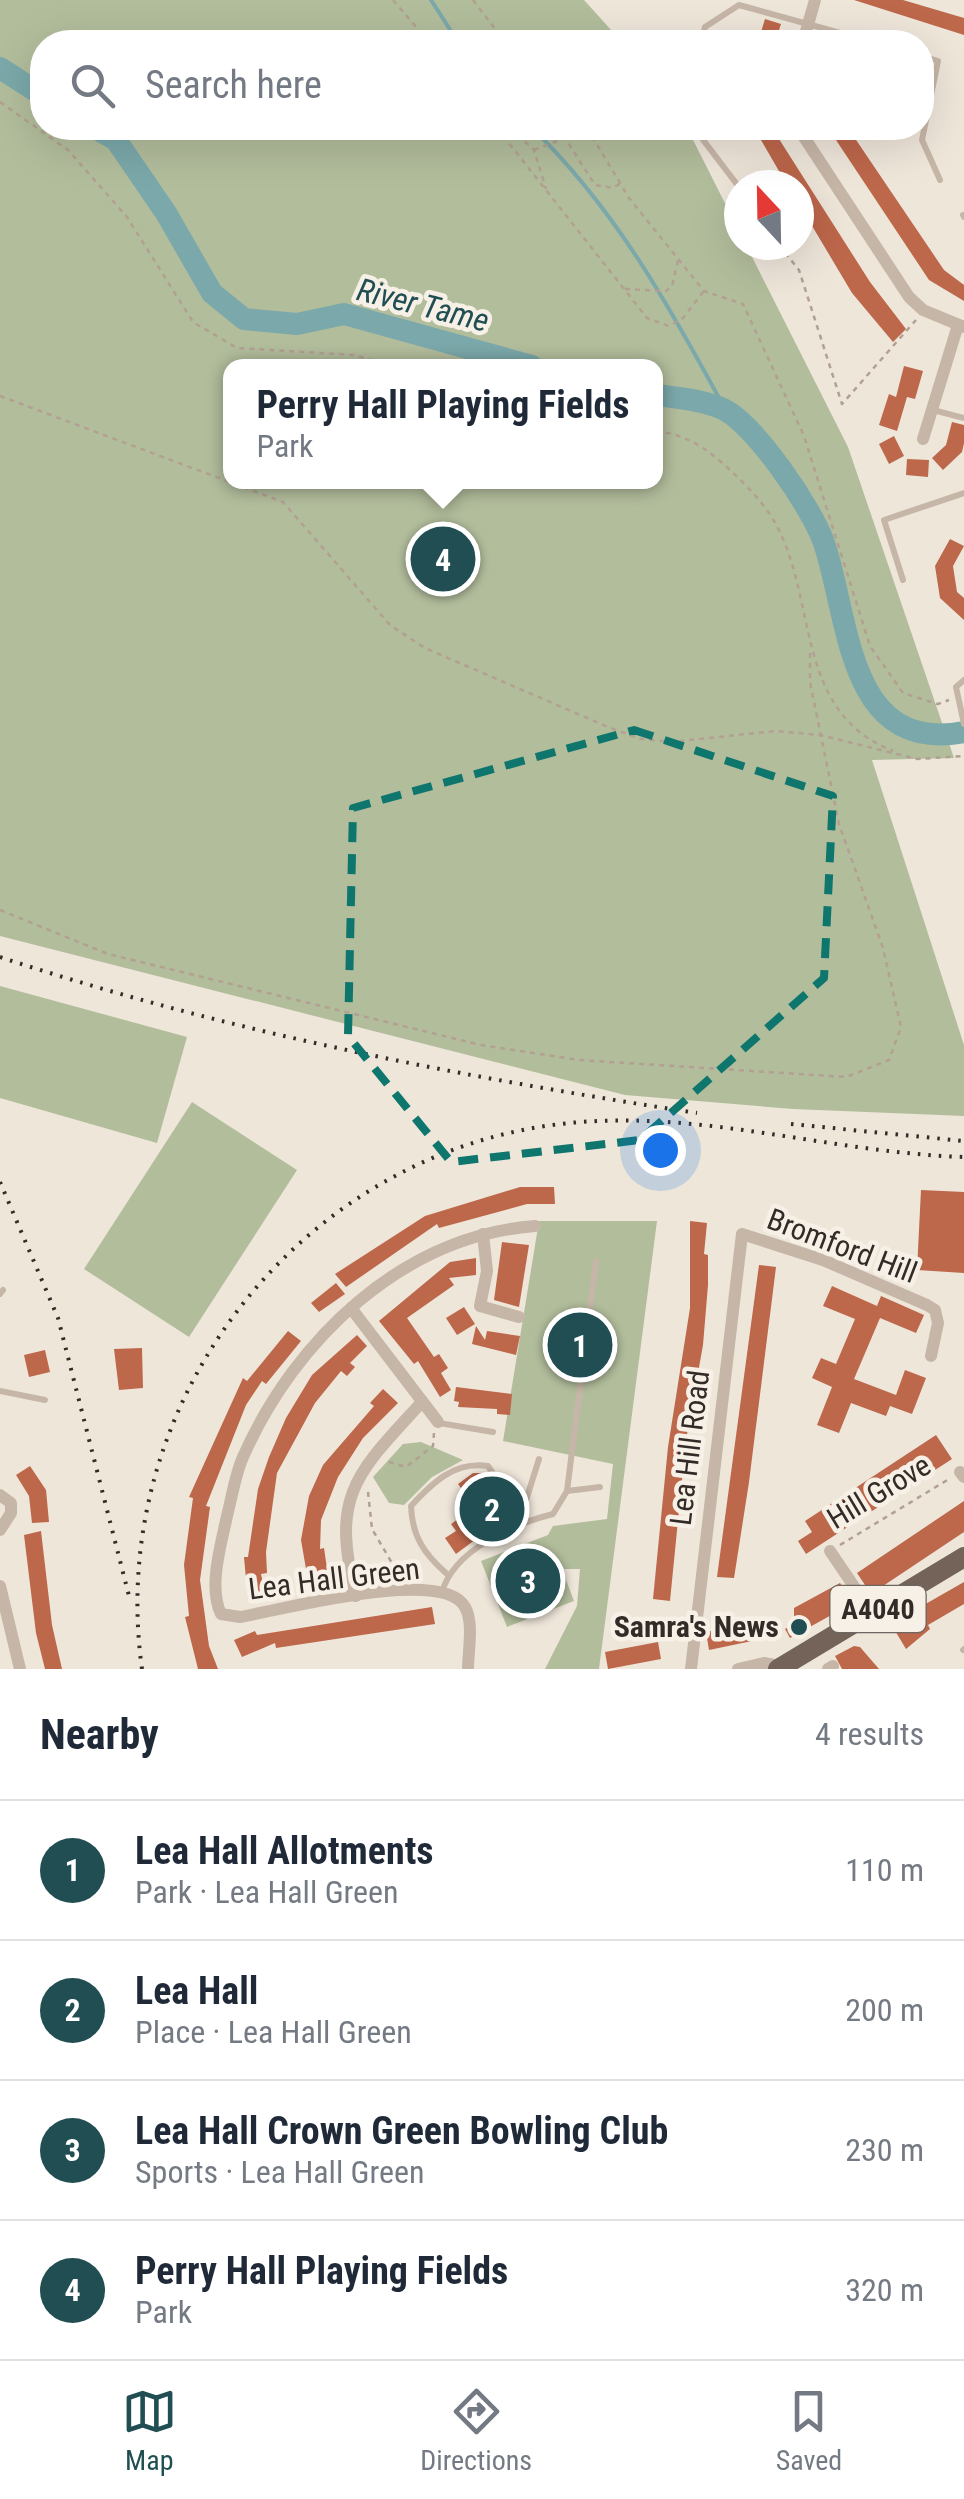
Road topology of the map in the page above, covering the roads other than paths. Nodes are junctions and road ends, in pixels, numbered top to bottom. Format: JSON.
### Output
{"nodes":[{"id":1,"x":815,"y":0,"type":"edge"},
{"id":2,"x":808,"y":24,"type":"junction"},
{"id":3,"x":705,"y":30,"type":"edge"},
{"id":4,"x":806,"y":30,"type":"edge"},
{"id":5,"x":829,"y":30,"type":"edge"},
{"id":6,"x":703,"y":140,"type":"edge"},
{"id":7,"x":806,"y":140,"type":"edge"},
{"id":8,"x":922,"y":140,"type":"edge"},
{"id":9,"x":727,"y":170,"type":"edge"},
{"id":10,"x":940,"y":180,"type":"dead end"},
{"id":11,"x":961,"y":326,"type":"edge"},
{"id":12,"x":932,"y":410,"type":"junction"},
{"id":13,"x":964,"y":418,"type":"edge"},
{"id":14,"x":923,"y":439,"type":"dead end"},
{"id":15,"x":964,"y":493,"type":"edge"},
{"id":16,"x":904,"y":580,"type":"dead end"},
{"id":17,"x":964,"y":680,"type":"edge"},
{"id":18,"x":964,"y":724,"type":"edge"},
{"id":19,"x":535,"y":1226,"type":"dead end"},
{"id":20,"x":482,"y":1234,"type":"junction"},
{"id":21,"x":742,"y":1234,"type":"joint"},
{"id":22,"x":596,"y":1261,"type":"dead end"},
{"id":23,"x":351,"y":1308,"type":"junction"},
{"id":24,"x":518,"y":1317,"type":"dead end"},
{"id":25,"x":930,"y":1356,"type":"dead end"},
{"id":26,"x":0,"y":1392,"type":"edge"},
{"id":27,"x":45,"y":1400,"type":"dead end"},
{"id":28,"x":421,"y":1403,"type":"junction"},
{"id":29,"x":438,"y":1422,"type":"joint"},
{"id":30,"x":494,"y":1432,"type":"dead end"},
{"id":31,"x":539,"y":1459,"type":"dead end"},
{"id":32,"x":600,"y":1488,"type":"dead end"},
{"id":33,"x":567,"y":1490,"type":"junction"},
{"id":34,"x":0,"y":1495,"type":"edge"},
{"id":35,"x":519,"y":1522,"type":"junction"},
{"id":36,"x":0,"y":1530,"type":"edge"},
{"id":37,"x":830,"y":1550,"type":"road end"},
{"id":38,"x":964,"y":1557,"type":"edge"},
{"id":39,"x":447,"y":1574,"type":"junction"},
{"id":40,"x":0,"y":1586,"type":"edge"},
{"id":41,"x":442,"y":1592,"type":"junction"},
{"id":42,"x":356,"y":1596,"type":"junction"},
{"id":43,"x":872,"y":1613,"type":"junction"},
{"id":44,"x":779,"y":1668,"type":"edge"},
{"id":45,"x":20,"y":1669,"type":"edge"},
{"id":46,"x":468,"y":1669,"type":"edge"},
{"id":47,"x":691,"y":1669,"type":"edge"},
{"id":48,"x":738,"y":1669,"type":"edge"}],
"edges":[{"from":1,"to":2,"type":"street"},
{"from":2,"to":3,"type":"lane"},
{"from":2,"to":4,"type":"street"},
{"from":2,"to":5,"type":"lane"},
{"from":6,"to":9,"type":"lane"},
{"from":7,"to":11,"type":"street"},
{"from":8,"to":10,"type":"lane"},
{"from":11,"to":12,"type":"street"},
{"from":12,"to":13,"type":"lane"},
{"from":12,"to":14,"type":"street"},
{"from":15,"to":16,"type":"lane"},
{"from":17,"to":18,"type":"lane"},
{"from":19,"to":20,"type":"street","name":"Lea Hall Green"},
{"from":20,"to":23,"type":"street","name":"Lea Hall Green"},
{"from":20,"to":24,"type":"street"},
{"from":21,"to":25,"type":"street","name":"Bromford Hill"},
{"from":21,"to":47,"type":"street","name":"Lea Hill Road"},
{"from":22,"to":33,"type":"lane"},
{"from":23,"to":28,"type":"street"},
{"from":23,"to":42,"type":"street","name":"Lea Hall Green"},
{"from":26,"to":27,"type":"lane"},
{"from":28,"to":29,"type":"street"},
{"from":28,"to":42,"type":"street"},
{"from":29,"to":30,"type":"lane"},
{"from":31,"to":35,"type":"lane"},
{"from":32,"to":33,"type":"lane"},
{"from":33,"to":35,"type":"lane"},
{"from":34,"to":36,"type":"street"},
{"from":35,"to":39,"type":"lane"},
{"from":35,"to":39,"type":"lane"},
{"from":37,"to":43,"type":"street","name":"Hill Grove"},
{"from":38,"to":43,"type":"main road","number":"A4040"},
{"from":39,"to":41,"type":"lane"},
{"from":40,"to":45,"type":"street"},
{"from":41,"to":42,"type":"street","name":"Lea Hall Green"},
{"from":41,"to":46,"type":"street","name":"Lea Hall Green"},
{"from":43,"to":44,"type":"main road","number":"A4040"},
{"from":44,"to":48,"type":"street"}]}
